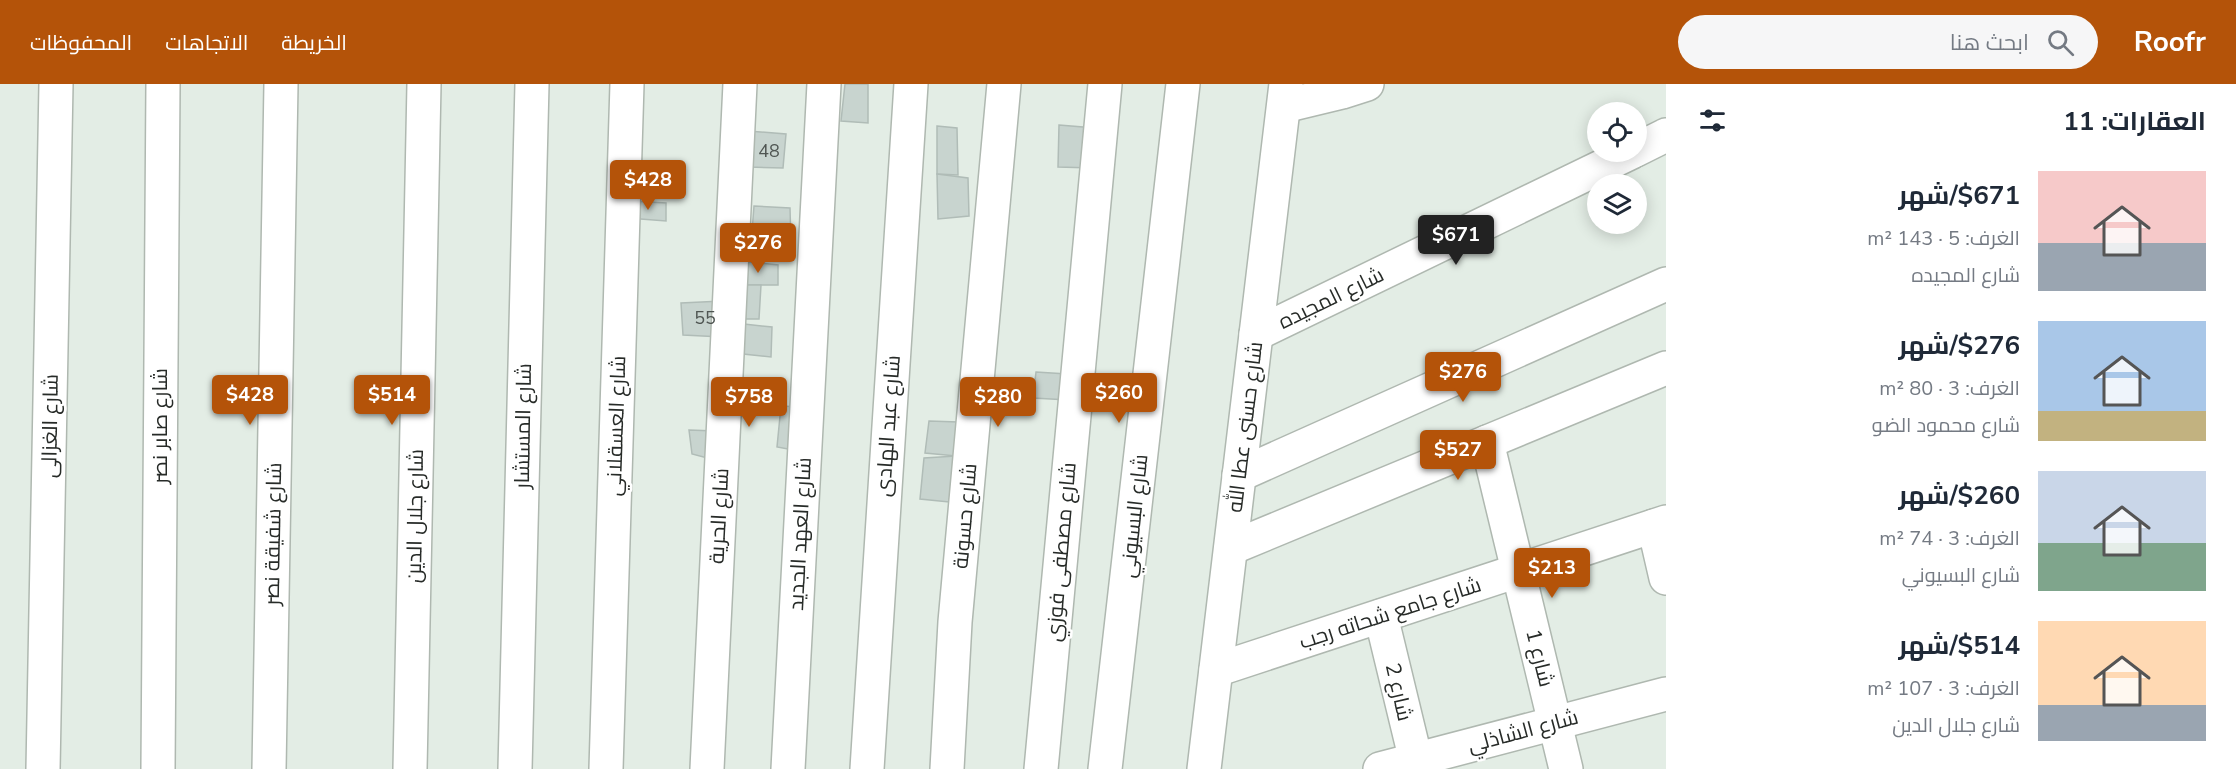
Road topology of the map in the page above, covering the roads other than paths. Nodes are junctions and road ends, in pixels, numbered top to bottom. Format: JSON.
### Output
{"nodes":[{"id":1,"x":56,"y":84,"type":"edge"},
{"id":2,"x":163,"y":84,"type":"edge"},
{"id":3,"x":281,"y":84,"type":"edge"},
{"id":4,"x":424,"y":84,"type":"edge"},
{"id":5,"x":532,"y":84,"type":"edge"},
{"id":6,"x":627,"y":84,"type":"edge"},
{"id":7,"x":740,"y":84,"type":"edge"},
{"id":8,"x":824,"y":84,"type":"edge"},
{"id":9,"x":911,"y":84,"type":"edge"},
{"id":10,"x":1004,"y":84,"type":"edge"},
{"id":11,"x":1105,"y":84,"type":"edge"},
{"id":12,"x":1183,"y":84,"type":"edge"},
{"id":13,"x":1366,"y":84,"type":"edge"},
{"id":14,"x":1285,"y":95,"type":"edge"},
{"id":15,"x":1666,"y":135,"type":"edge"},
{"id":16,"x":1647,"y":144,"type":"edge"},
{"id":17,"x":1611,"y":162,"type":"edge"},
{"id":18,"x":1666,"y":284,"type":"edge"},
{"id":19,"x":1256,"y":334,"type":"junction"},
{"id":20,"x":1666,"y":368,"type":"edge"},
{"id":21,"x":1487,"y":442,"type":"junction"},
{"id":22,"x":1239,"y":475,"type":"junction"},
{"id":23,"x":1660,"y":524,"type":"edge"},
{"id":24,"x":1231,"y":548,"type":"junction"},
{"id":25,"x":1518,"y":570,"type":"junction"},
{"id":26,"x":1666,"y":578,"type":"edge"},
{"id":27,"x":1381,"y":615,"type":"junction"},
{"id":28,"x":1216,"y":670,"type":"junction"},
{"id":29,"x":1666,"y":694,"type":"edge"},
{"id":30,"x":1555,"y":723,"type":"junction"},
{"id":31,"x":1417,"y":764,"type":"edge"},
{"id":32,"x":43,"y":769,"type":"edge"},
{"id":33,"x":158,"y":769,"type":"edge"},
{"id":34,"x":269,"y":769,"type":"edge"},
{"id":35,"x":410,"y":769,"type":"edge"},
{"id":36,"x":515,"y":769,"type":"edge"},
{"id":37,"x":606,"y":769,"type":"edge"},
{"id":38,"x":707,"y":769,"type":"edge"},
{"id":39,"x":788,"y":769,"type":"edge"},
{"id":40,"x":867,"y":769,"type":"edge"},
{"id":41,"x":947,"y":769,"type":"edge"},
{"id":42,"x":1041,"y":769,"type":"edge"},
{"id":43,"x":1105,"y":769,"type":"edge"},
{"id":44,"x":1204,"y":769,"type":"edge"},
{"id":45,"x":1380,"y":769,"type":"edge"},
{"id":46,"x":1566,"y":769,"type":"edge"}],
"edges":[{"from":1,"to":32,"type":"street","name":"شارع الغزالى"},
{"from":2,"to":33,"type":"street","name":"شارع صابر نصر"},
{"from":3,"to":34,"type":"street","name":"شارع شفيقة نصر"},
{"from":4,"to":35,"type":"street","name":"شارع جلال الدين"},
{"from":5,"to":36,"type":"street","name":"شارع المستشار"},
{"from":6,"to":37,"type":"street","name":"شارع العسقلاني"},
{"from":7,"to":38,"type":"street","name":"شارع الحرية"},
{"from":8,"to":39,"type":"street","name":"شارع العهد الجديد"},
{"from":9,"to":40,"type":"street","name":"شارع عبد الهادى"},
{"from":10,"to":41,"type":"street","name":"شارع حسونة"},
{"from":11,"to":42,"type":"street","name":"شارع مصطفى فوزي"},
{"from":12,"to":43,"type":"street","name":"شارع البسيوني"},
{"from":13,"to":14,"type":"street"},
{"from":14,"to":19,"type":"street","name":"شارع حسنى عطا الله"},
{"from":15,"to":16,"type":"street","name":"شارع المجيده"},
{"from":17,"to":19,"type":"street","name":"شارع المجيده"},
{"from":18,"to":22,"type":"street"},
{"from":19,"to":22,"type":"street","name":"شارع حسنى عطا الله"},
{"from":20,"to":21,"type":"street"},
{"from":21,"to":24,"type":"street"},
{"from":21,"to":25,"type":"street","name":"شارع 1"},
{"from":22,"to":24,"type":"street","name":"شارع حسنى عطا الله"},
{"from":23,"to":25,"type":"street","name":"شارع جامع شحاته رجب"},
{"from":23,"to":26,"type":"street"},
{"from":24,"to":28,"type":"street","name":"شارع حسنى عطا الله"},
{"from":25,"to":27,"type":"street","name":"شارع جامع شحاته رجب"},
{"from":25,"to":30,"type":"street","name":"شارع 1"},
{"from":27,"to":28,"type":"street","name":"شارع جامع شحاته رجب"},
{"from":27,"to":31,"type":"street","name":"شارع 2"},
{"from":28,"to":44,"type":"street","name":"شارع حسنى عطا الله"},
{"from":29,"to":30,"type":"street","name":"شارع الشاذلي"},
{"from":30,"to":31,"type":"street","name":"شارع الشاذلي"},
{"from":30,"to":46,"type":"street","name":"شارع 1"},
{"from":31,"to":45,"type":"street","name":"شارع الشاذلي"}]}
